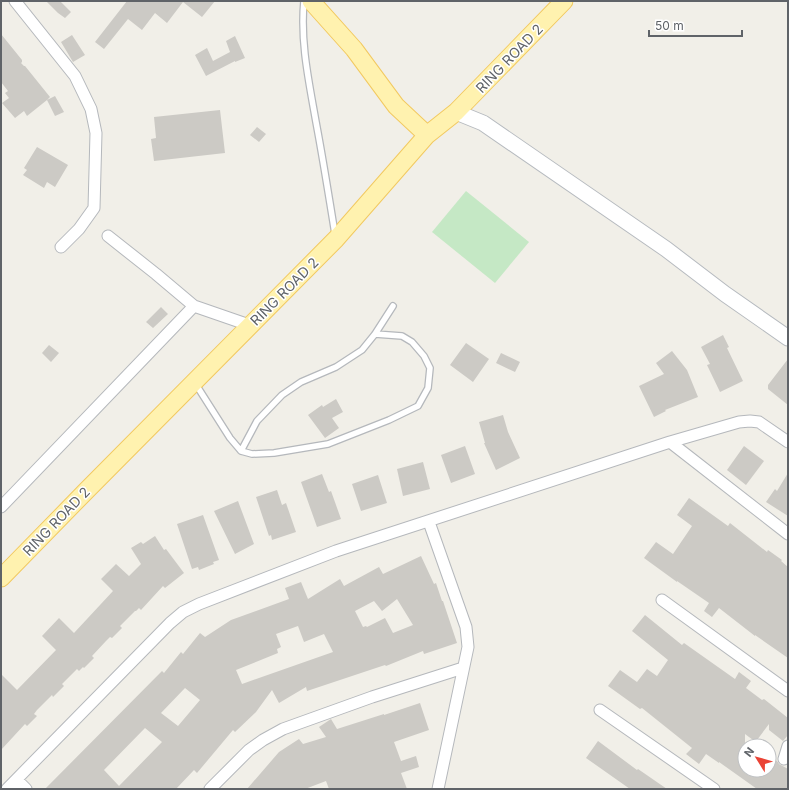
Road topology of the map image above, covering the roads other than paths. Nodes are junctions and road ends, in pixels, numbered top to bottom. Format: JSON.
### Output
{"nodes":[{"id":1,"x":14,"y":1,"type":"edge"},
{"id":2,"x":304,"y":1,"type":"edge"},
{"id":3,"x":311,"y":1,"type":"edge"},
{"id":4,"x":564,"y":1,"type":"edge"},
{"id":5,"x":456,"y":112,"type":"junction"},
{"id":6,"x":427,"y":135,"type":"junction"},
{"id":7,"x":108,"y":236,"type":"dead end"},
{"id":8,"x":336,"y":239,"type":"junction"},
{"id":9,"x":61,"y":247,"type":"dead end"},
{"id":10,"x":194,"y":306,"type":"junction"},
{"id":11,"x":392,"y":306,"type":"dead end"},
{"id":12,"x":249,"y":325,"type":"junction"},
{"id":13,"x":375,"y":334,"type":"junction"},
{"id":14,"x":788,"y":338,"type":"edge"},
{"id":15,"x":195,"y":382,"type":"junction"},
{"id":16,"x":670,"y":442,"type":"junction"},
{"id":17,"x":788,"y":442,"type":"edge"},
{"id":18,"x":241,"y":451,"type":"junction"},
{"id":19,"x":1,"y":507,"type":"edge"},
{"id":20,"x":429,"y":522,"type":"junction"},
{"id":21,"x":788,"y":534,"type":"edge"},
{"id":22,"x":1,"y":578,"type":"edge"},
{"id":23,"x":662,"y":600,"type":"dead end"},
{"id":24,"x":463,"y":668,"type":"junction"},
{"id":25,"x":788,"y":691,"type":"edge"},
{"id":26,"x":600,"y":710,"type":"dead end"},
{"id":27,"x":788,"y":746,"type":"edge"},
{"id":28,"x":784,"y":759,"type":"dead end"},
{"id":29,"x":17,"y":780,"type":"junction"},
{"id":30,"x":7,"y":789,"type":"edge"},
{"id":31,"x":26,"y":789,"type":"edge"},
{"id":32,"x":210,"y":789,"type":"edge"},
{"id":33,"x":438,"y":789,"type":"edge"},
{"id":34,"x":714,"y":789,"type":"edge"}],
"edges":[{"from":1,"to":9,"type":"street"},
{"from":2,"to":8,"type":"lane"},
{"from":3,"to":6,"type":"main road"},
{"from":4,"to":5,"type":"main road","name":"RING ROAD 2"},
{"from":5,"to":6,"type":"main road","name":"RING ROAD 2"},
{"from":5,"to":14,"type":"street"},
{"from":6,"to":8,"type":"main road","name":"RING ROAD 2"},
{"from":7,"to":10,"type":"street"},
{"from":8,"to":12,"type":"main road","name":"RING ROAD 2"},
{"from":10,"to":12,"type":"street"},
{"from":10,"to":19,"type":"street"},
{"from":11,"to":13,"type":"lane"},
{"from":12,"to":15,"type":"main road","name":"RING ROAD 2"},
{"from":13,"to":18,"type":"lane"},
{"from":13,"to":18,"type":"lane"},
{"from":15,"to":18,"type":"lane"},
{"from":15,"to":22,"type":"main road","name":"RING ROAD 2"},
{"from":16,"to":17,"type":"street"},
{"from":16,"to":20,"type":"street"},
{"from":16,"to":21,"type":"street"},
{"from":20,"to":24,"type":"street"},
{"from":20,"to":29,"type":"street"},
{"from":23,"to":25,"type":"street"},
{"from":24,"to":32,"type":"street"},
{"from":24,"to":33,"type":"street"},
{"from":26,"to":34,"type":"street"},
{"from":27,"to":28,"type":"street"},
{"from":29,"to":30,"type":"street"},
{"from":29,"to":31,"type":"street"}]}
